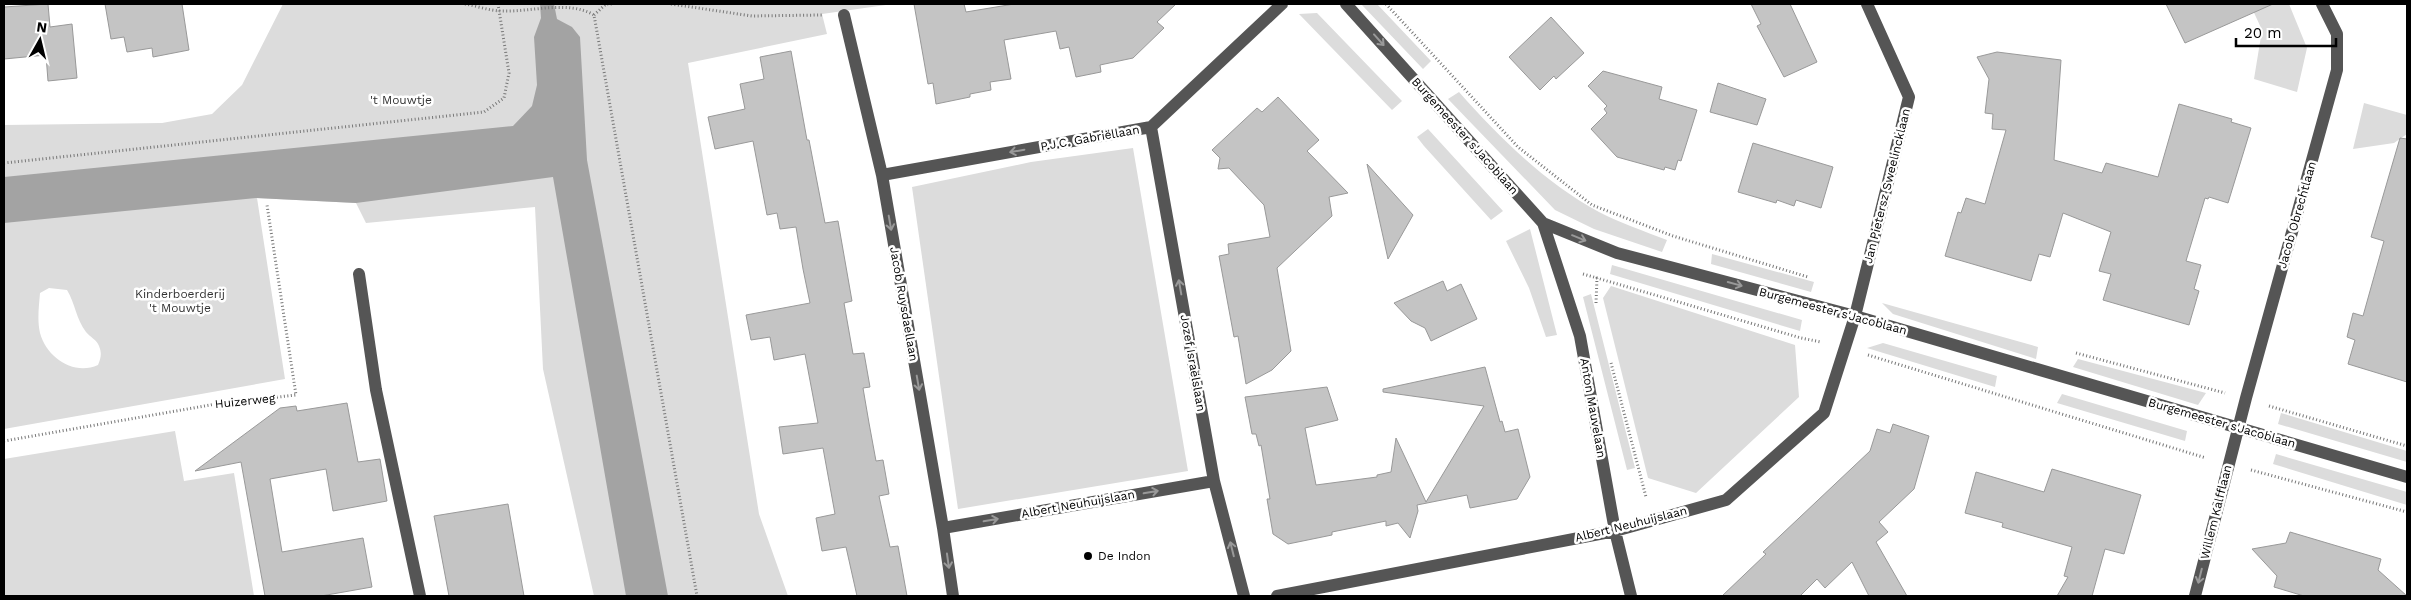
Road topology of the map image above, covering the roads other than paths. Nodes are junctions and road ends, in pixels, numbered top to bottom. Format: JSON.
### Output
{"nodes":[{"id":1,"x":1282,"y":4,"type":"edge"},
{"id":2,"x":1346,"y":4,"type":"edge"},
{"id":3,"x":1867,"y":4,"type":"edge"},
{"id":4,"x":2322,"y":4,"type":"edge"},
{"id":5,"x":844,"y":15,"type":"road end"},
{"id":6,"x":1151,"y":127,"type":"junction"},
{"id":7,"x":882,"y":175,"type":"junction"},
{"id":8,"x":1543,"y":223,"type":"junction"},
{"id":9,"x":359,"y":274,"type":"dead end"},
{"id":10,"x":1855,"y":316,"type":"junction"},
{"id":11,"x":2238,"y":427,"type":"junction"},
{"id":12,"x":2407,"y":477,"type":"edge"},
{"id":13,"x":1214,"y":481,"type":"junction"},
{"id":14,"x":943,"y":528,"type":"junction"},
{"id":15,"x":1615,"y":531,"type":"junction"},
{"id":16,"x":420,"y":596,"type":"edge"},
{"id":17,"x":953,"y":596,"type":"edge"},
{"id":18,"x":1244,"y":596,"type":"edge"},
{"id":19,"x":1277,"y":596,"type":"edge"},
{"id":20,"x":1631,"y":596,"type":"edge"},
{"id":21,"x":2195,"y":596,"type":"edge"}],
"edges":[{"from":1,"to":6,"type":"street","name":"P.J.C. Gabriëllaan"},
{"from":2,"to":8,"type":"street","name":"Burgemeester s'Jacoblaan","one_way":true},
{"from":3,"to":10,"type":"street","name":"Jan Pietersz Sweelincklaan"},
{"from":4,"to":11,"type":"street","name":"Jacob Obrechtlaan"},
{"from":5,"to":7,"type":"street","name":"Jacob Ruysdaellaan"},
{"from":6,"to":7,"type":"street","name":"P.J.C. Gabriëllaan","one_way":true},
{"from":13,"to":6,"type":"street","name":"Jozef Israëlslaan","one_way":true},
{"from":7,"to":14,"type":"street","name":"Jacob Ruysdaellaan","one_way":true},
{"from":8,"to":10,"type":"street","name":"Burgemeester s'Jacoblaan","one_way":true},
{"from":8,"to":15,"type":"street","name":"Anton Mauvelaan"},
{"from":9,"to":16,"type":"street"},
{"from":10,"to":11,"type":"street","name":"Burgemeester s'Jacoblaan"},
{"from":10,"to":15,"type":"street","name":"Albert Neuhuijslaan"},
{"from":11,"to":12,"type":"street","name":"Burgemeester s'Jacoblaan"},
{"from":11,"to":21,"type":"street","name":"Willem Kalfflaan","one_way":true},
{"from":14,"to":13,"type":"street","name":"Albert Neuhuijslaan","one_way":true},
{"from":18,"to":13,"type":"street","name":"Jozef Israëlslaan","one_way":true},
{"from":14,"to":17,"type":"street","name":"Jacob Ruysdaellaan","one_way":true},
{"from":15,"to":19,"type":"street","name":"Albert Neuhuijslaan"},
{"from":15,"to":20,"type":"street","name":"Anton Mauvelaan"}]}
